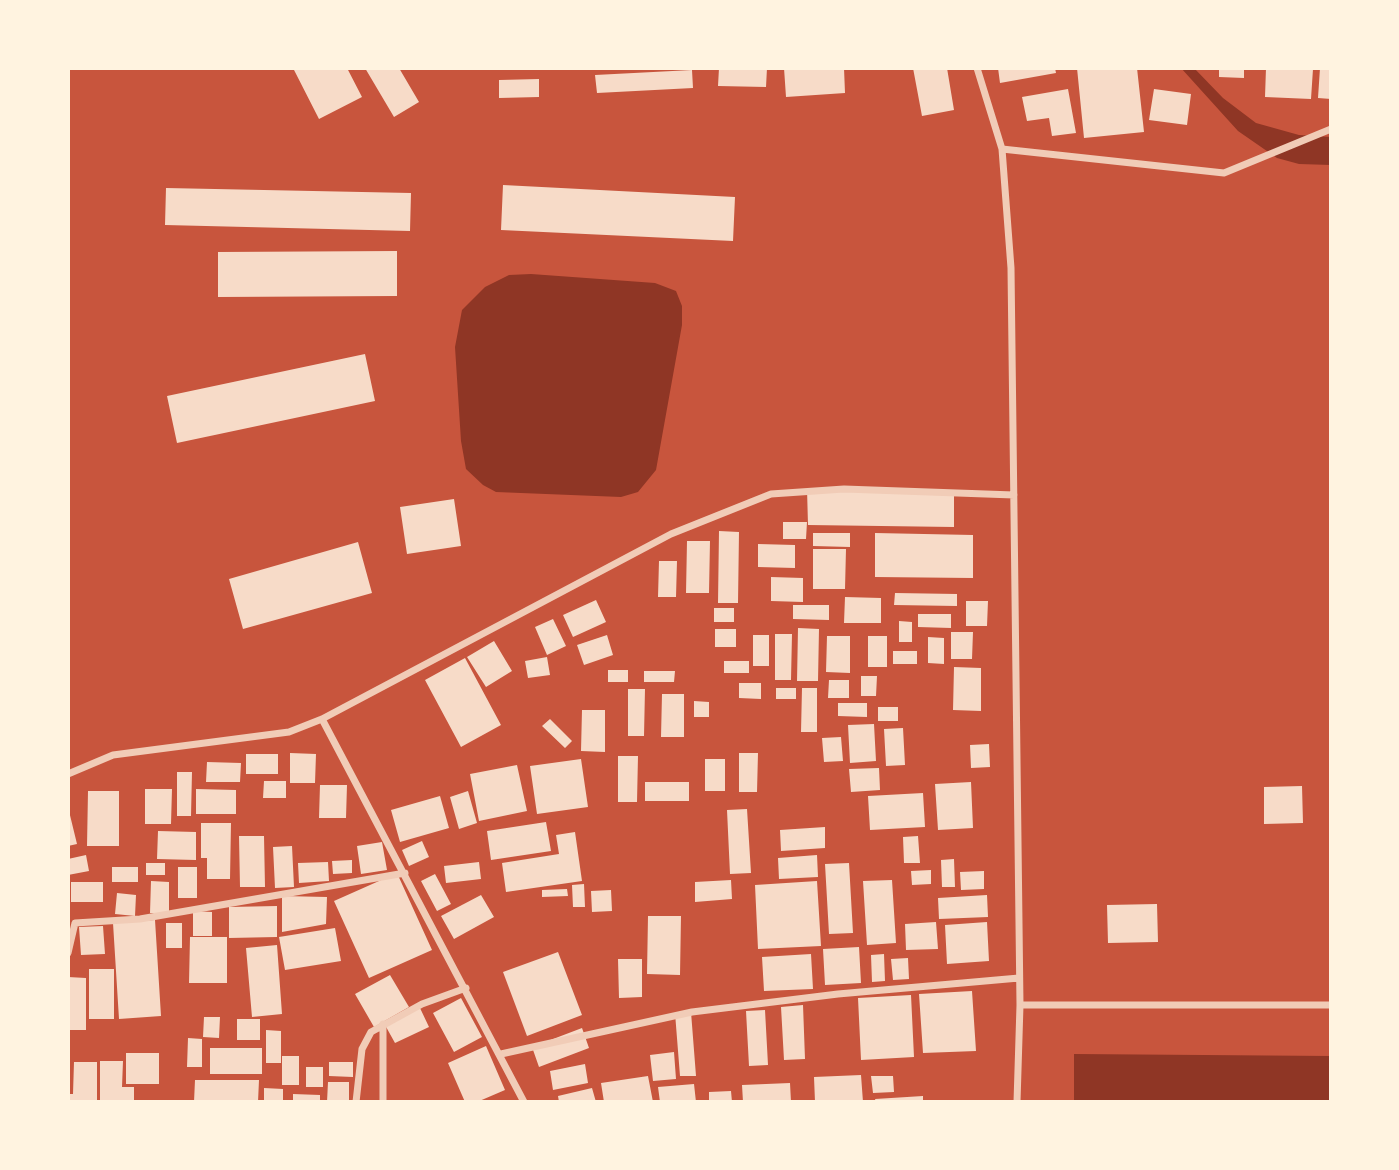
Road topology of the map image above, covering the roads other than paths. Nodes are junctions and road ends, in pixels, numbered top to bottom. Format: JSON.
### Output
{"nodes":[{"id":1,"x":977,"y":68,"type":"edge"},
{"id":2,"x":1331,"y":129,"type":"edge"},
{"id":3,"x":1002,"y":149,"type":"junction"},
{"id":4,"x":1014,"y":495,"type":"junction"},
{"id":5,"x":322,"y":719,"type":"junction"},
{"id":6,"x":68,"y":774,"type":"edge"},
{"id":7,"x":405,"y":873,"type":"junction"},
{"id":8,"x":68,"y":953,"type":"edge"},
{"id":9,"x":1019,"y":978,"type":"junction"},
{"id":10,"x":466,"y":988,"type":"junction"},
{"id":11,"x":1020,"y":1005,"type":"junction"},
{"id":12,"x":1331,"y":1005,"type":"edge"},
{"id":13,"x":383,"y":1024,"type":"junction"},
{"id":14,"x":501,"y":1054,"type":"junction"},
{"id":15,"x":356,"y":1102,"type":"edge"},
{"id":16,"x":383,"y":1102,"type":"edge"},
{"id":17,"x":524,"y":1102,"type":"edge"},
{"id":18,"x":1017,"y":1102,"type":"edge"}],
"edges":[{"from":1,"to":3,"type":"street"},
{"from":2,"to":3,"type":"street"},
{"from":3,"to":4,"type":"street"},
{"from":4,"to":5,"type":"street"},
{"from":4,"to":9,"type":"street"},
{"from":5,"to":6,"type":"street"},
{"from":5,"to":7,"type":"street"},
{"from":7,"to":8,"type":"street"},
{"from":7,"to":10,"type":"street"},
{"from":9,"to":11,"type":"street"},
{"from":9,"to":14,"type":"street"},
{"from":10,"to":13,"type":"street"},
{"from":10,"to":14,"type":"street"},
{"from":11,"to":12,"type":"street"},
{"from":11,"to":18,"type":"street"},
{"from":13,"to":15,"type":"street"},
{"from":13,"to":16,"type":"street"},
{"from":14,"to":17,"type":"street"}]}
